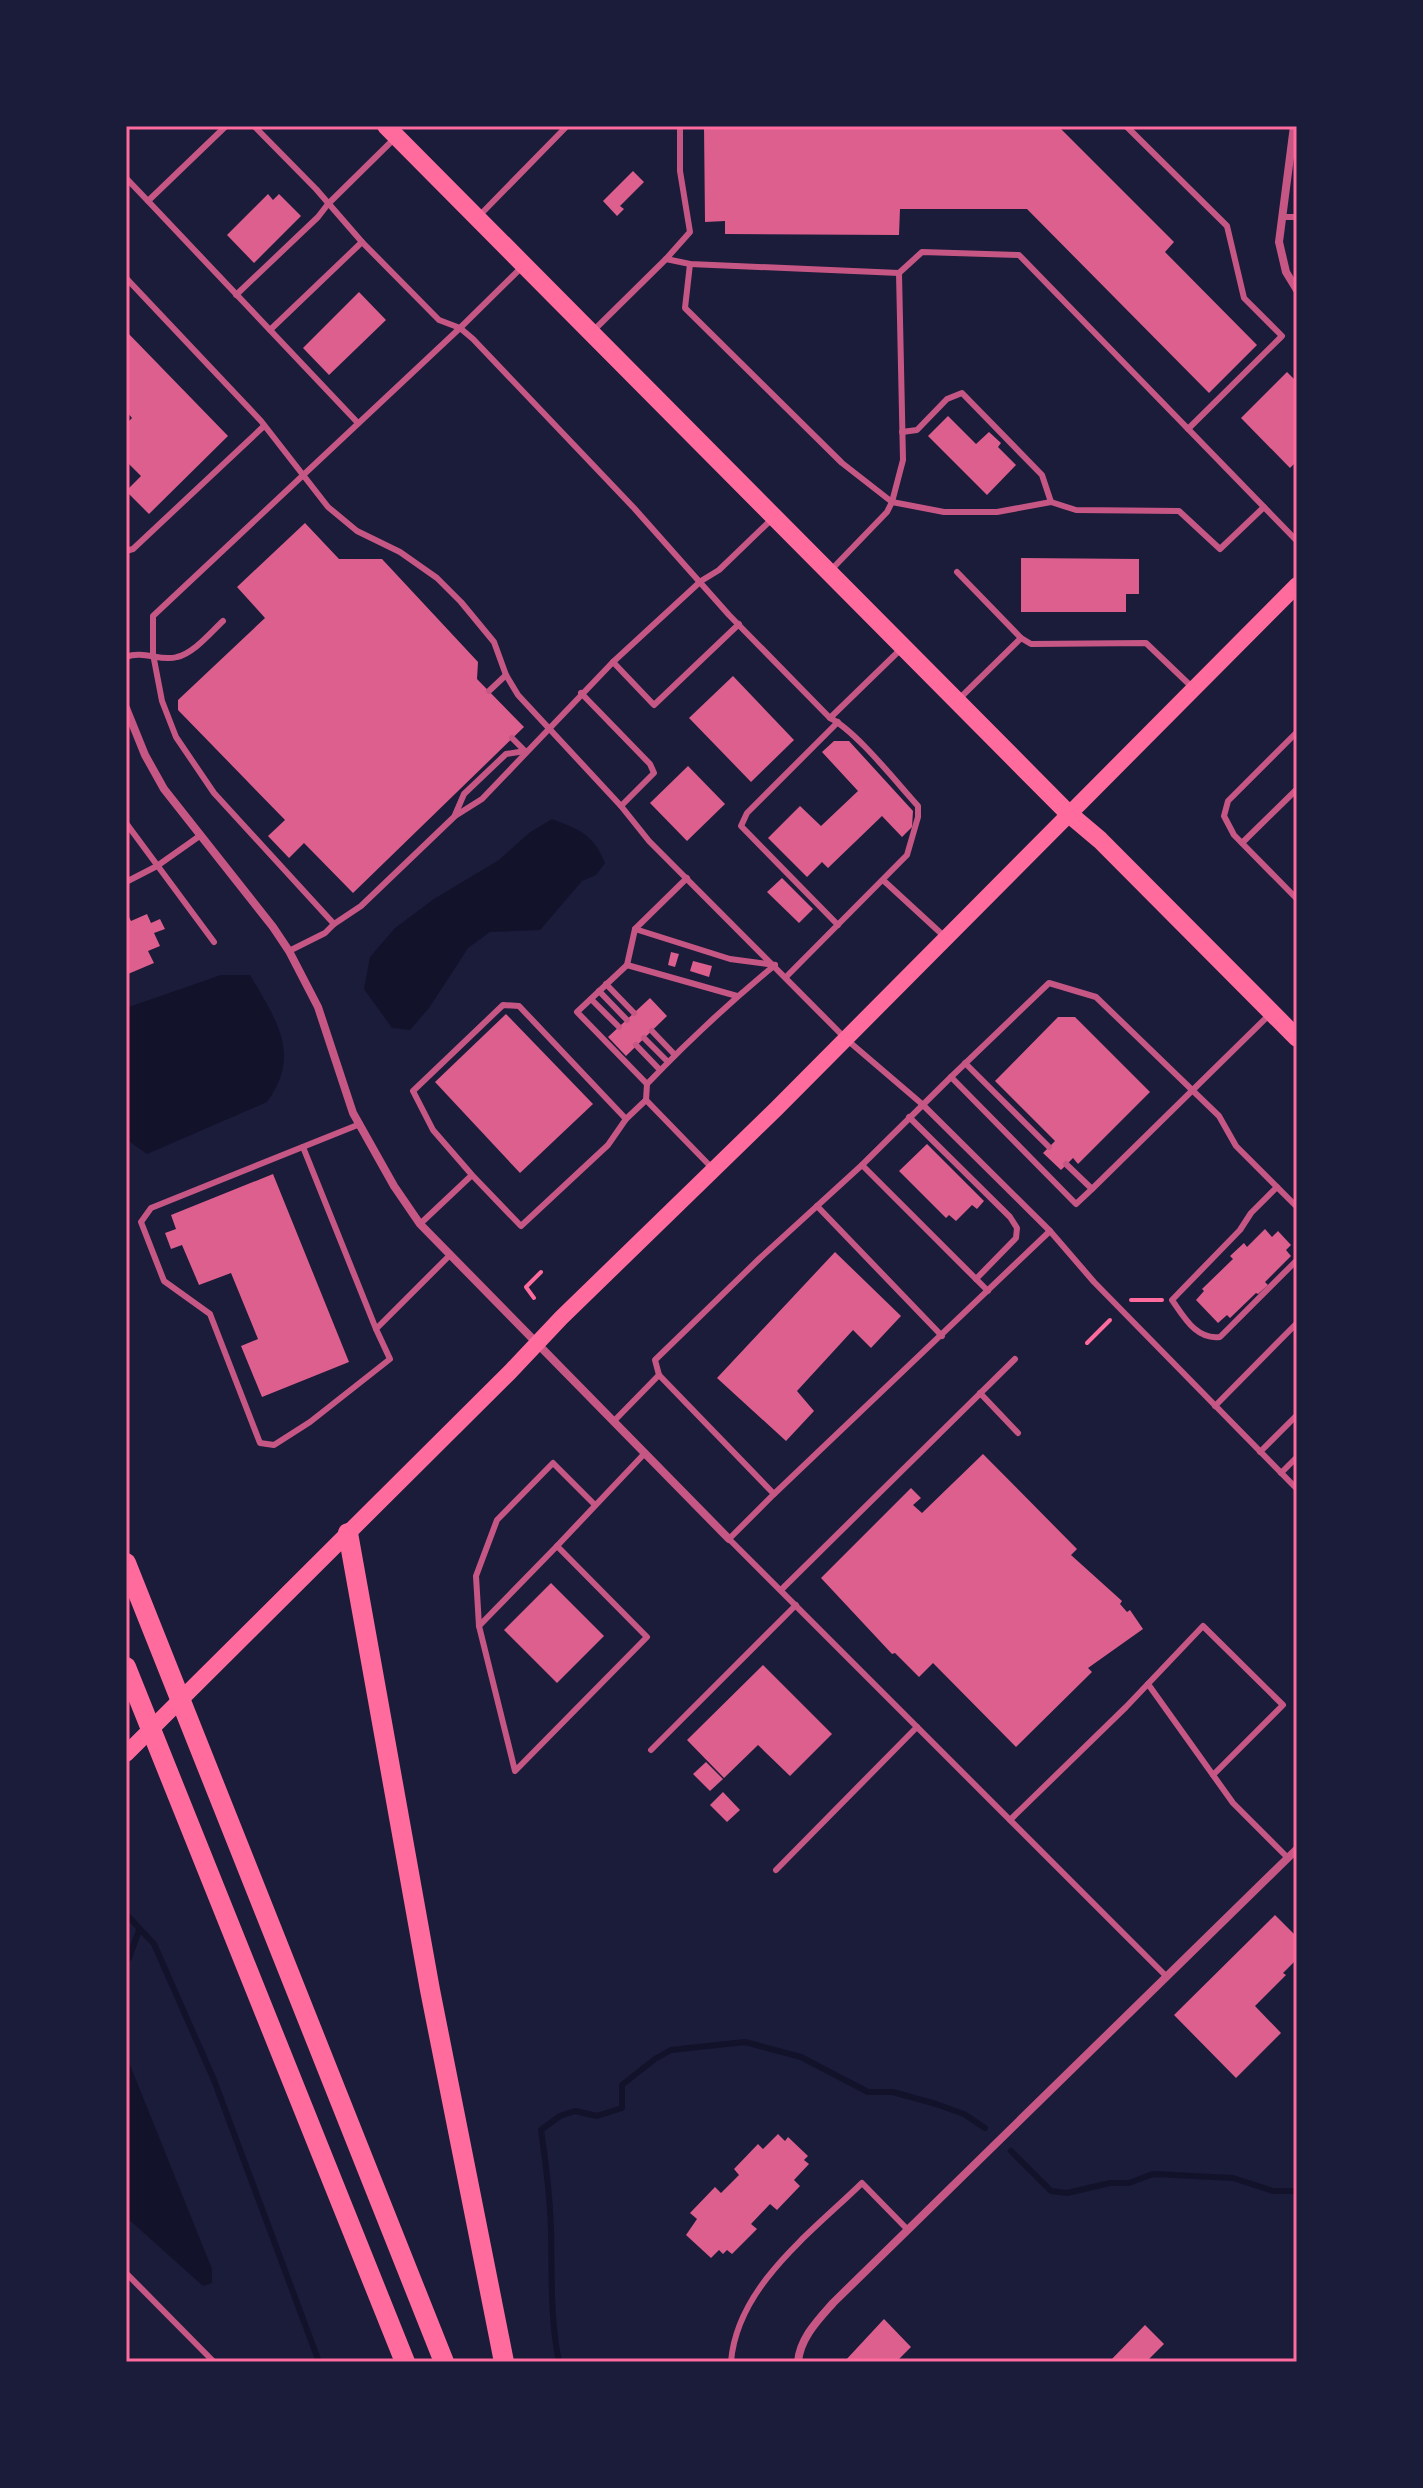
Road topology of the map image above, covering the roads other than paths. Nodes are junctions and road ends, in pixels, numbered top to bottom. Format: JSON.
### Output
{"nodes":[{"id":1,"x":226,"y":126,"type":"edge"},
{"id":2,"x":254,"y":126,"type":"edge"},
{"id":3,"x":567,"y":126,"type":"edge"},
{"id":4,"x":680,"y":126,"type":"edge"},
{"id":5,"x":1126,"y":126,"type":"edge"},
{"id":6,"x":1294,"y":126,"type":"edge"},
{"id":7,"x":391,"y":131,"type":"edge"},
{"id":8,"x":126,"y":178,"type":"edge"},
{"id":9,"x":148,"y":201,"type":"junction"},
{"id":10,"x":328,"y":204,"type":"junction"},
{"id":11,"x":477,"y":217,"type":"junction"},
{"id":12,"x":1283,"y":217,"type":"junction"},
{"id":13,"x":1297,"y":217,"type":"edge"},
{"id":14,"x":362,"y":242,"type":"junction"},
{"id":15,"x":666,"y":259,"type":"junction"},
{"id":16,"x":524,"y":264,"type":"junction"},
{"id":17,"x":690,"y":264,"type":"junction"},
{"id":18,"x":899,"y":273,"type":"junction"},
{"id":19,"x":126,"y":278,"type":"edge"},
{"id":20,"x":1297,"y":290,"type":"edge"},
{"id":21,"x":236,"y":295,"type":"junction"},
{"id":22,"x":460,"y":328,"type":"junction"},
{"id":23,"x":270,"y":330,"type":"junction"},
{"id":24,"x":592,"y":332,"type":"junction"},
{"id":25,"x":358,"y":423,"type":"junction"},
{"id":26,"x":264,"y":426,"type":"junction"},
{"id":27,"x":1188,"y":429,"type":"junction"},
{"id":28,"x":902,"y":432,"type":"junction"},
{"id":29,"x":303,"y":476,"type":"junction"},
{"id":30,"x":892,"y":502,"type":"junction"},
{"id":31,"x":1051,"y":502,"type":"junction"},
{"id":32,"x":1264,"y":507,"type":"junction"},
{"id":33,"x":774,"y":517,"type":"junction"},
{"id":34,"x":1297,"y":541,"type":"edge"},
{"id":35,"x":126,"y":551,"type":"edge"},
{"id":36,"x":829,"y":571,"type":"junction"},
{"id":37,"x":957,"y":572,"type":"dead end"},
{"id":38,"x":701,"y":581,"type":"junction"},
{"id":39,"x":1297,"y":585,"type":"edge"},
{"id":40,"x":223,"y":621,"type":"dead end"},
{"id":41,"x":739,"y":624,"type":"junction"},
{"id":42,"x":1021,"y":638,"type":"junction"},
{"id":43,"x":903,"y":646,"type":"junction"},
{"id":44,"x":153,"y":654,"type":"junction"},
{"id":45,"x":126,"y":657,"type":"edge"},
{"id":46,"x":613,"y":662,"type":"junction"},
{"id":47,"x":506,"y":675,"type":"junction"},
{"id":48,"x":1193,"y":688,"type":"junction"},
{"id":49,"x":489,"y":691,"type":"dead end"},
{"id":50,"x":581,"y":693,"type":"junction"},
{"id":51,"x":957,"y":701,"type":"junction"},
{"id":52,"x":126,"y":708,"type":"edge"},
{"id":53,"x":830,"y":718,"type":"junction"},
{"id":54,"x":838,"y":722,"type":"junction"},
{"id":55,"x":548,"y":728,"type":"junction"},
{"id":56,"x":1297,"y":732,"type":"edge"},
{"id":57,"x":512,"y":738,"type":"dead end"},
{"id":58,"x":525,"y":751,"type":"junction"},
{"id":59,"x":1297,"y":789,"type":"edge"},
{"id":60,"x":621,"y":806,"type":"junction"},
{"id":61,"x":1068,"y":813,"type":"junction"},
{"id":62,"x":455,"y":816,"type":"junction"},
{"id":63,"x":126,"y":823,"type":"edge"},
{"id":64,"x":201,"y":835,"type":"junction"},
{"id":65,"x":1242,"y":843,"type":"junction"},
{"id":66,"x":157,"y":866,"type":"junction"},
{"id":67,"x":687,"y":878,"type":"junction"},
{"id":68,"x":883,"y":880,"type":"junction"},
{"id":69,"x":126,"y":882,"type":"edge"},
{"id":70,"x":1297,"y":899,"type":"edge"},
{"id":71,"x":334,"y":924,"type":"junction"},
{"id":72,"x":838,"y":925,"type":"junction"},
{"id":73,"x":635,"y":929,"type":"junction"},
{"id":74,"x":945,"y":938,"type":"junction"},
{"id":75,"x":214,"y":942,"type":"dead end"},
{"id":76,"x":289,"y":951,"type":"junction"},
{"id":77,"x":627,"y":965,"type":"junction"},
{"id":78,"x":775,"y":965,"type":"junction"},
{"id":79,"x":787,"y":976,"type":"junction"},
{"id":80,"x":606,"y":984,"type":"junction"},
{"id":81,"x":599,"y":991,"type":"junction"},
{"id":82,"x":737,"y":996,"type":"junction"},
{"id":83,"x":591,"y":999,"type":"junction"},
{"id":84,"x":1271,"y":1012,"type":"junction"},
{"id":85,"x":634,"y":1013,"type":"dead end"},
{"id":86,"x":627,"y":1020,"type":"dead end"},
{"id":87,"x":619,"y":1027,"type":"dead end"},
{"id":88,"x":652,"y":1031,"type":"dead end"},
{"id":89,"x":644,"y":1038,"type":"dead end"},
{"id":90,"x":1297,"y":1038,"type":"edge"},
{"id":91,"x":846,"y":1039,"type":"junction"},
{"id":92,"x":636,"y":1045,"type":"dead end"},
{"id":93,"x":675,"y":1055,"type":"junction"},
{"id":94,"x":668,"y":1062,"type":"junction"},
{"id":95,"x":965,"y":1063,"type":"junction"},
{"id":96,"x":660,"y":1070,"type":"junction"},
{"id":97,"x":951,"y":1077,"type":"junction"},
{"id":98,"x":647,"y":1084,"type":"junction"},
{"id":99,"x":1193,"y":1089,"type":"junction"},
{"id":100,"x":646,"y":1100,"type":"junction"},
{"id":101,"x":922,"y":1104,"type":"junction"},
{"id":102,"x":909,"y":1117,"type":"junction"},
{"id":103,"x":626,"y":1119,"type":"junction"},
{"id":104,"x":360,"y":1124,"type":"junction"},
{"id":105,"x":303,"y":1147,"type":"junction"},
{"id":106,"x":1049,"y":1147,"type":"dead end"},
{"id":107,"x":1066,"y":1164,"type":"dead end"},
{"id":108,"x":862,"y":1165,"type":"junction"},
{"id":109,"x":714,"y":1170,"type":"junction"},
{"id":110,"x":472,"y":1175,"type":"junction"},
{"id":111,"x":1277,"y":1187,"type":"junction"},
{"id":112,"x":1092,"y":1189,"type":"junction"},
{"id":113,"x":817,"y":1206,"type":"junction"},
{"id":114,"x":1297,"y":1207,"type":"edge"},
{"id":115,"x":420,"y":1224,"type":"junction"},
{"id":116,"x":1050,"y":1231,"type":"junction"},
{"id":117,"x":449,"y":1256,"type":"junction"},
{"id":118,"x":1297,"y":1260,"type":"edge"},
{"id":119,"x":976,"y":1279,"type":"junction"},
{"id":120,"x":988,"y":1291,"type":"junction"},
{"id":121,"x":1297,"y":1323,"type":"edge"},
{"id":122,"x":376,"y":1329,"type":"junction"},
{"id":123,"x":942,"y":1336,"type":"junction"},
{"id":124,"x":538,"y":1344,"type":"junction"},
{"id":125,"x":1015,"y":1359,"type":"dead end"},
{"id":126,"x":659,"y":1375,"type":"junction"},
{"id":127,"x":980,"y":1393,"type":"junction"},
{"id":128,"x":1215,"y":1406,"type":"junction"},
{"id":129,"x":1297,"y":1415,"type":"edge"},
{"id":130,"x":614,"y":1421,"type":"junction"},
{"id":131,"x":1018,"y":1433,"type":"dead end"},
{"id":132,"x":1260,"y":1452,"type":"junction"},
{"id":133,"x":645,"y":1453,"type":"junction"},
{"id":134,"x":1297,"y":1457,"type":"edge"},
{"id":135,"x":1281,"y":1473,"type":"junction"},
{"id":136,"x":1297,"y":1489,"type":"edge"},
{"id":137,"x":774,"y":1494,"type":"junction"},
{"id":138,"x":595,"y":1505,"type":"junction"},
{"id":139,"x":348,"y":1533,"type":"junction"},
{"id":140,"x":729,"y":1539,"type":"junction"},
{"id":141,"x":557,"y":1546,"type":"junction"},
{"id":142,"x":126,"y":1563,"type":"edge"},
{"id":143,"x":781,"y":1590,"type":"junction"},
{"id":144,"x":796,"y":1605,"type":"junction"},
{"id":145,"x":479,"y":1626,"type":"junction"},
{"id":146,"x":128,"y":1673,"type":"edge"},
{"id":147,"x":1148,"y":1684,"type":"junction"},
{"id":148,"x":917,"y":1727,"type":"junction"},
{"id":149,"x":651,"y":1750,"type":"dead end"},
{"id":150,"x":126,"y":1754,"type":"edge"},
{"id":151,"x":1213,"y":1775,"type":"junction"},
{"id":152,"x":1010,"y":1820,"type":"junction"},
{"id":153,"x":1297,"y":1849,"type":"edge"},
{"id":154,"x":1288,"y":1858,"type":"junction"},
{"id":155,"x":776,"y":1870,"type":"dead end"},
{"id":156,"x":1167,"y":1977,"type":"junction"},
{"id":157,"x":908,"y":2230,"type":"junction"},
{"id":158,"x":126,"y":2273,"type":"edge"},
{"id":159,"x":214,"y":2362,"type":"edge"},
{"id":160,"x":405,"y":2362,"type":"edge"},
{"id":161,"x":444,"y":2362,"type":"edge"},
{"id":162,"x":504,"y":2362,"type":"edge"},
{"id":163,"x":731,"y":2362,"type":"edge"},
{"id":164,"x":798,"y":2362,"type":"edge"}],
"edges":[{"from":1,"to":9,"type":"lane"},
{"from":2,"to":10,"type":"lane"},
{"from":3,"to":11,"type":"lane"},
{"from":4,"to":15,"type":"lane"},
{"from":5,"to":27,"type":"lane"},
{"from":6,"to":12,"type":"street"},
{"from":7,"to":10,"type":"lane"},
{"from":7,"to":11,"type":"main road"},
{"from":8,"to":9,"type":"lane"},
{"from":9,"to":21,"type":"lane"},
{"from":10,"to":14,"type":"lane"},
{"from":10,"to":21,"type":"lane"},
{"from":11,"to":16,"type":"main road"},
{"from":12,"to":13,"type":"lane"},
{"from":12,"to":20,"type":"street"},
{"from":14,"to":22,"type":"lane"},
{"from":14,"to":23,"type":"lane"},
{"from":15,"to":17,"type":"lane"},
{"from":15,"to":24,"type":"lane"},
{"from":16,"to":22,"type":"lane"},
{"from":16,"to":24,"type":"main road"},
{"from":17,"to":18,"type":"lane"},
{"from":17,"to":30,"type":"lane"},
{"from":18,"to":27,"type":"lane"},
{"from":18,"to":28,"type":"lane"},
{"from":19,"to":26,"type":"lane"},
{"from":21,"to":23,"type":"lane"},
{"from":22,"to":25,"type":"lane"},
{"from":22,"to":38,"type":"lane"},
{"from":23,"to":25,"type":"lane"},
{"from":24,"to":33,"type":"main road"},
{"from":25,"to":29,"type":"lane"},
{"from":26,"to":29,"type":"lane"},
{"from":26,"to":35,"type":"lane"},
{"from":27,"to":32,"type":"lane"},
{"from":28,"to":30,"type":"lane"},
{"from":28,"to":31,"type":"lane"},
{"from":29,"to":44,"type":"lane"},
{"from":29,"to":47,"type":"lane"},
{"from":30,"to":31,"type":"lane"},
{"from":30,"to":36,"type":"lane"},
{"from":31,"to":32,"type":"lane"},
{"from":32,"to":34,"type":"lane"},
{"from":33,"to":36,"type":"main road"},
{"from":33,"to":38,"type":"lane"},
{"from":36,"to":43,"type":"main road"},
{"from":37,"to":42,"type":"lane"},
{"from":38,"to":41,"type":"lane"},
{"from":38,"to":46,"type":"lane"},
{"from":39,"to":48,"type":"main road"},
{"from":40,"to":44,"type":"lane"},
{"from":41,"to":46,"type":"lane"},
{"from":41,"to":53,"type":"lane"},
{"from":42,"to":48,"type":"lane"},
{"from":42,"to":51,"type":"lane"},
{"from":43,"to":51,"type":"main road"},
{"from":43,"to":53,"type":"lane"},
{"from":44,"to":45,"type":"lane"},
{"from":44,"to":71,"type":"lane"},
{"from":46,"to":50,"type":"lane"},
{"from":47,"to":49,"type":"lane"},
{"from":47,"to":55,"type":"lane"},
{"from":48,"to":61,"type":"main road"},
{"from":50,"to":55,"type":"lane"},
{"from":50,"to":60,"type":"lane"},
{"from":51,"to":61,"type":"main road"},
{"from":52,"to":64,"type":"street"},
{"from":53,"to":54,"type":"lane"},
{"from":54,"to":68,"type":"lane"},
{"from":54,"to":72,"type":"lane"},
{"from":55,"to":58,"type":"lane"},
{"from":55,"to":60,"type":"lane"},
{"from":56,"to":65,"type":"lane"},
{"from":57,"to":58,"type":"lane"},
{"from":58,"to":62,"type":"lane"},
{"from":58,"to":62,"type":"lane"},
{"from":59,"to":65,"type":"lane"},
{"from":60,"to":67,"type":"lane"},
{"from":61,"to":74,"type":"main road"},
{"from":61,"to":84,"type":"main road"},
{"from":62,"to":71,"type":"lane"},
{"from":63,"to":66,"type":"lane"},
{"from":64,"to":66,"type":"lane"},
{"from":64,"to":76,"type":"street"},
{"from":65,"to":70,"type":"lane"},
{"from":66,"to":69,"type":"lane"},
{"from":66,"to":75,"type":"lane"},
{"from":67,"to":73,"type":"lane"},
{"from":67,"to":78,"type":"lane"},
{"from":68,"to":72,"type":"lane"},
{"from":68,"to":74,"type":"lane"},
{"from":71,"to":76,"type":"lane"},
{"from":72,"to":79,"type":"lane"},
{"from":73,"to":77,"type":"lane"},
{"from":73,"to":78,"type":"lane"},
{"from":74,"to":91,"type":"main road"},
{"from":76,"to":104,"type":"street"},
{"from":77,"to":80,"type":"lane"},
{"from":77,"to":82,"type":"lane"},
{"from":78,"to":79,"type":"lane"},
{"from":78,"to":82,"type":"lane"},
{"from":79,"to":91,"type":"lane"},
{"from":80,"to":81,"type":"lane"},
{"from":80,"to":85,"type":"lane"},
{"from":81,"to":83,"type":"lane"},
{"from":81,"to":86,"type":"lane"},
{"from":82,"to":93,"type":"lane"},
{"from":83,"to":87,"type":"lane"},
{"from":83,"to":98,"type":"lane"},
{"from":84,"to":90,"type":"main road"},
{"from":84,"to":99,"type":"lane"},
{"from":88,"to":93,"type":"lane"},
{"from":89,"to":94,"type":"lane"},
{"from":91,"to":101,"type":"lane"},
{"from":91,"to":109,"type":"main road"},
{"from":92,"to":96,"type":"lane"},
{"from":93,"to":94,"type":"lane"},
{"from":94,"to":96,"type":"lane"},
{"from":95,"to":97,"type":"lane"},
{"from":95,"to":99,"type":"lane"},
{"from":95,"to":106,"type":"lane"},
{"from":96,"to":98,"type":"lane"},
{"from":97,"to":101,"type":"lane"},
{"from":97,"to":112,"type":"lane"},
{"from":98,"to":100,"type":"lane"},
{"from":99,"to":111,"type":"lane"},
{"from":99,"to":112,"type":"lane"},
{"from":100,"to":103,"type":"lane"},
{"from":100,"to":109,"type":"lane"},
{"from":101,"to":102,"type":"lane"},
{"from":101,"to":116,"type":"lane"},
{"from":102,"to":108,"type":"lane"},
{"from":102,"to":119,"type":"lane"},
{"from":103,"to":110,"type":"lane"},
{"from":103,"to":110,"type":"lane"},
{"from":104,"to":105,"type":"lane"},
{"from":104,"to":115,"type":"street"},
{"from":105,"to":122,"type":"lane"},
{"from":105,"to":122,"type":"lane"},
{"from":107,"to":112,"type":"lane"},
{"from":108,"to":113,"type":"lane"},
{"from":108,"to":119,"type":"lane"},
{"from":109,"to":124,"type":"main road"},
{"from":110,"to":115,"type":"lane"},
{"from":111,"to":114,"type":"lane"},
{"from":111,"to":118,"type":"lane"},
{"from":113,"to":123,"type":"lane"},
{"from":113,"to":126,"type":"lane"},
{"from":115,"to":117,"type":"street"},
{"from":116,"to":120,"type":"lane"},
{"from":116,"to":128,"type":"lane"},
{"from":117,"to":122,"type":"lane"},
{"from":117,"to":124,"type":"street"},
{"from":119,"to":120,"type":"lane"},
{"from":120,"to":123,"type":"lane"},
{"from":121,"to":128,"type":"lane"},
{"from":123,"to":137,"type":"lane"},
{"from":124,"to":130,"type":"street"},
{"from":124,"to":139,"type":"main road"},
{"from":125,"to":127,"type":"lane"},
{"from":126,"to":130,"type":"lane"},
{"from":126,"to":137,"type":"lane"},
{"from":127,"to":131,"type":"lane"},
{"from":127,"to":143,"type":"lane"},
{"from":128,"to":132,"type":"lane"},
{"from":129,"to":132,"type":"lane"},
{"from":130,"to":133,"type":"street"},
{"from":132,"to":135,"type":"lane"},
{"from":133,"to":138,"type":"lane"},
{"from":133,"to":140,"type":"street"},
{"from":134,"to":135,"type":"lane"},
{"from":135,"to":136,"type":"lane"},
{"from":137,"to":140,"type":"lane"},
{"from":138,"to":141,"type":"lane"},
{"from":138,"to":145,"type":"lane"},
{"from":139,"to":150,"type":"main road"},
{"from":139,"to":162,"type":"highway"},
{"from":140,"to":143,"type":"lane"},
{"from":141,"to":145,"type":"lane"},
{"from":141,"to":145,"type":"lane"},
{"from":142,"to":161,"type":"highway"},
{"from":143,"to":144,"type":"lane"},
{"from":144,"to":148,"type":"lane"},
{"from":144,"to":149,"type":"lane"},
{"from":146,"to":160,"type":"highway"},
{"from":147,"to":151,"type":"lane"},
{"from":147,"to":151,"type":"lane"},
{"from":147,"to":152,"type":"lane"},
{"from":148,"to":152,"type":"lane"},
{"from":148,"to":155,"type":"lane"},
{"from":151,"to":154,"type":"lane"},
{"from":152,"to":156,"type":"lane"},
{"from":153,"to":154,"type":"street"},
{"from":154,"to":156,"type":"street"},
{"from":156,"to":157,"type":"street"},
{"from":157,"to":163,"type":"lane"},
{"from":157,"to":164,"type":"street"},
{"from":158,"to":159,"type":"lane"}]}
